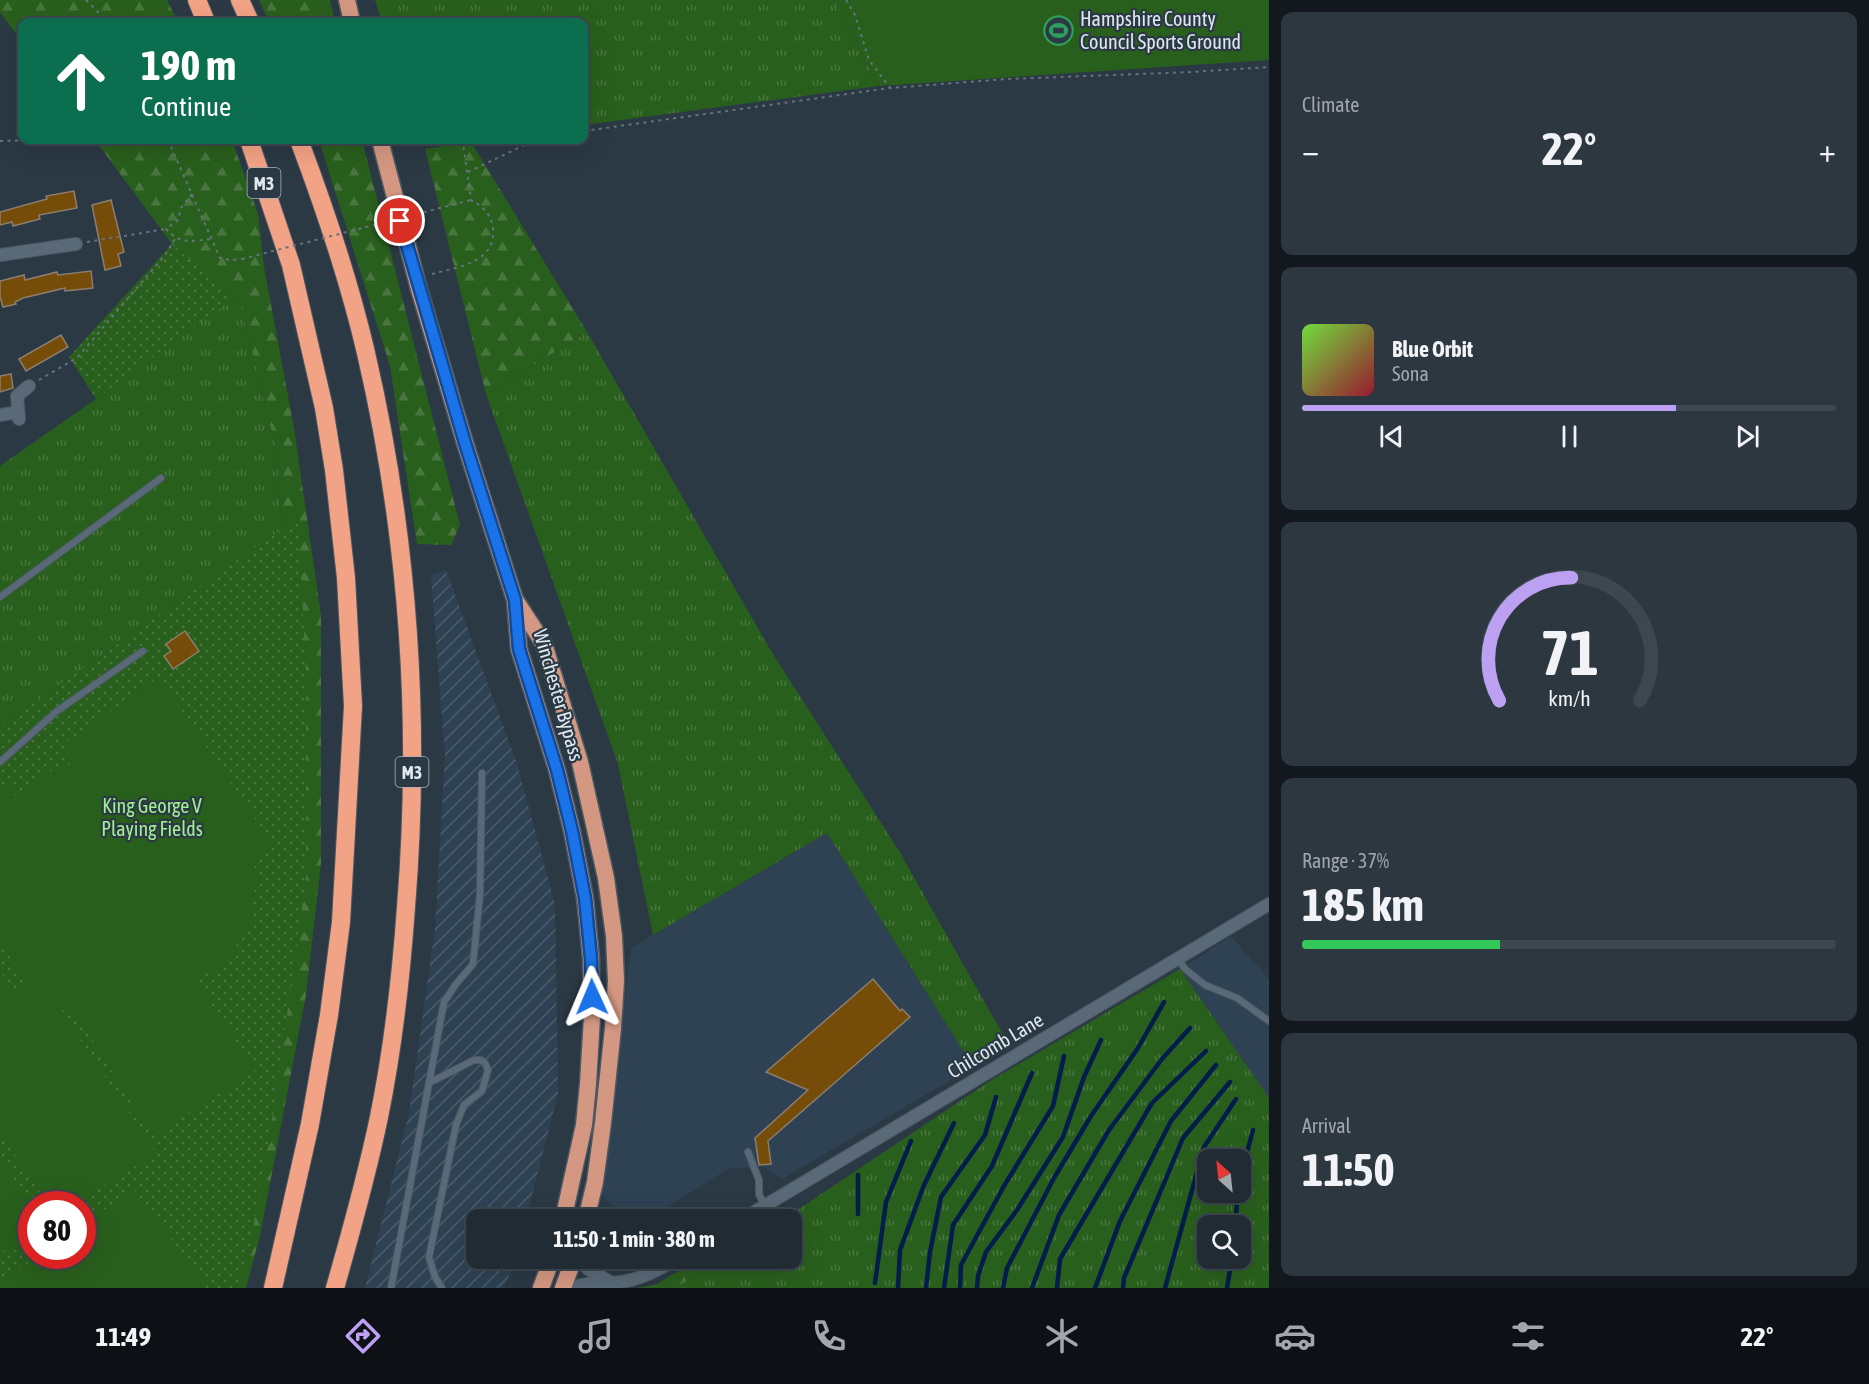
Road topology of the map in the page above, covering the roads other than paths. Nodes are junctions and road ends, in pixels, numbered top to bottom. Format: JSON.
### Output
{"nodes":[{"id":1,"x":197,"y":0,"type":"edge"},
{"id":2,"x":240,"y":0,"type":"edge"},
{"id":3,"x":347,"y":0,"type":"edge"},
{"id":4,"x":204,"y":18,"type":"edge"},
{"id":5,"x":248,"y":18,"type":"edge"},
{"id":6,"x":351,"y":18,"type":"edge"},
{"id":7,"x":250,"y":144,"type":"edge"},
{"id":8,"x":300,"y":144,"type":"edge"},
{"id":9,"x":381,"y":144,"type":"edge"},
{"id":10,"x":75,"y":244,"type":"road end"},
{"id":11,"x":0,"y":255,"type":"edge"},
{"id":12,"x":29,"y":386,"type":"road end"},
{"id":13,"x":0,"y":415,"type":"edge"},
{"id":14,"x":161,"y":478,"type":"dead end"},
{"id":15,"x":0,"y":597,"type":"edge"},
{"id":16,"x":515,"y":600,"type":"junction"},
{"id":17,"x":144,"y":651,"type":"dead end"},
{"id":18,"x":0,"y":762,"type":"edge"},
{"id":19,"x":482,"y":773,"type":"dead end"},
{"id":20,"x":1269,"y":904,"type":"edge"},
{"id":21,"x":1178,"y":959,"type":"junction"},
{"id":22,"x":1269,"y":1021,"type":"edge"},
{"id":23,"x":429,"y":1083,"type":"junction"},
{"id":24,"x":748,"y":1152,"type":"dead end"},
{"id":25,"x":764,"y":1205,"type":"junction"},
{"id":26,"x":565,"y":1209,"type":"edge"},
{"id":27,"x":589,"y":1209,"type":"edge"},
{"id":28,"x":758,"y":1209,"type":"edge"},
{"id":29,"x":548,"y":1269,"type":"edge"},
{"id":30,"x":570,"y":1269,"type":"edge"},
{"id":31,"x":588,"y":1269,"type":"edge"},
{"id":32,"x":659,"y":1269,"type":"edge"},
{"id":33,"x":611,"y":1282,"type":"junction"},
{"id":34,"x":273,"y":1288,"type":"edge"},
{"id":35,"x":335,"y":1288,"type":"edge"},
{"id":36,"x":391,"y":1288,"type":"edge"},
{"id":37,"x":442,"y":1288,"type":"edge"},
{"id":38,"x":541,"y":1288,"type":"edge"},
{"id":39,"x":563,"y":1288,"type":"edge"},
{"id":40,"x":573,"y":1288,"type":"edge"}],
"edges":[{"from":1,"to":4,"type":"highway"},
{"from":2,"to":5,"type":"highway"},
{"from":3,"to":6,"type":"highway"},
{"from":7,"to":34,"type":"highway","number":"M3"},
{"from":8,"to":35,"type":"highway","number":"M3"},
{"from":9,"to":16,"type":"highway"},
{"from":10,"to":11,"type":"street"},
{"from":12,"to":13,"type":"street"},
{"from":14,"to":15,"type":"lane"},
{"from":16,"to":26,"type":"highway","name":"Winchester Bypass"},
{"from":16,"to":27,"type":"highway","name":"Winchester Bypass"},
{"from":17,"to":18,"type":"lane"},
{"from":19,"to":23,"type":"lane"},
{"from":20,"to":21,"type":"street","name":"Chilcomb Lane"},
{"from":21,"to":22,"type":"lane"},
{"from":21,"to":25,"type":"street","name":"Chilcomb Lane"},
{"from":23,"to":36,"type":"lane"},
{"from":23,"to":37,"type":"lane"},
{"from":24,"to":25,"type":"lane"},
{"from":25,"to":28,"type":"street","name":"Chilcomb Lane"},
{"from":29,"to":38,"type":"highway"},
{"from":30,"to":39,"type":"highway"},
{"from":31,"to":33,"type":"street"},
{"from":32,"to":33,"type":"street"},
{"from":33,"to":40,"type":"street"}]}
